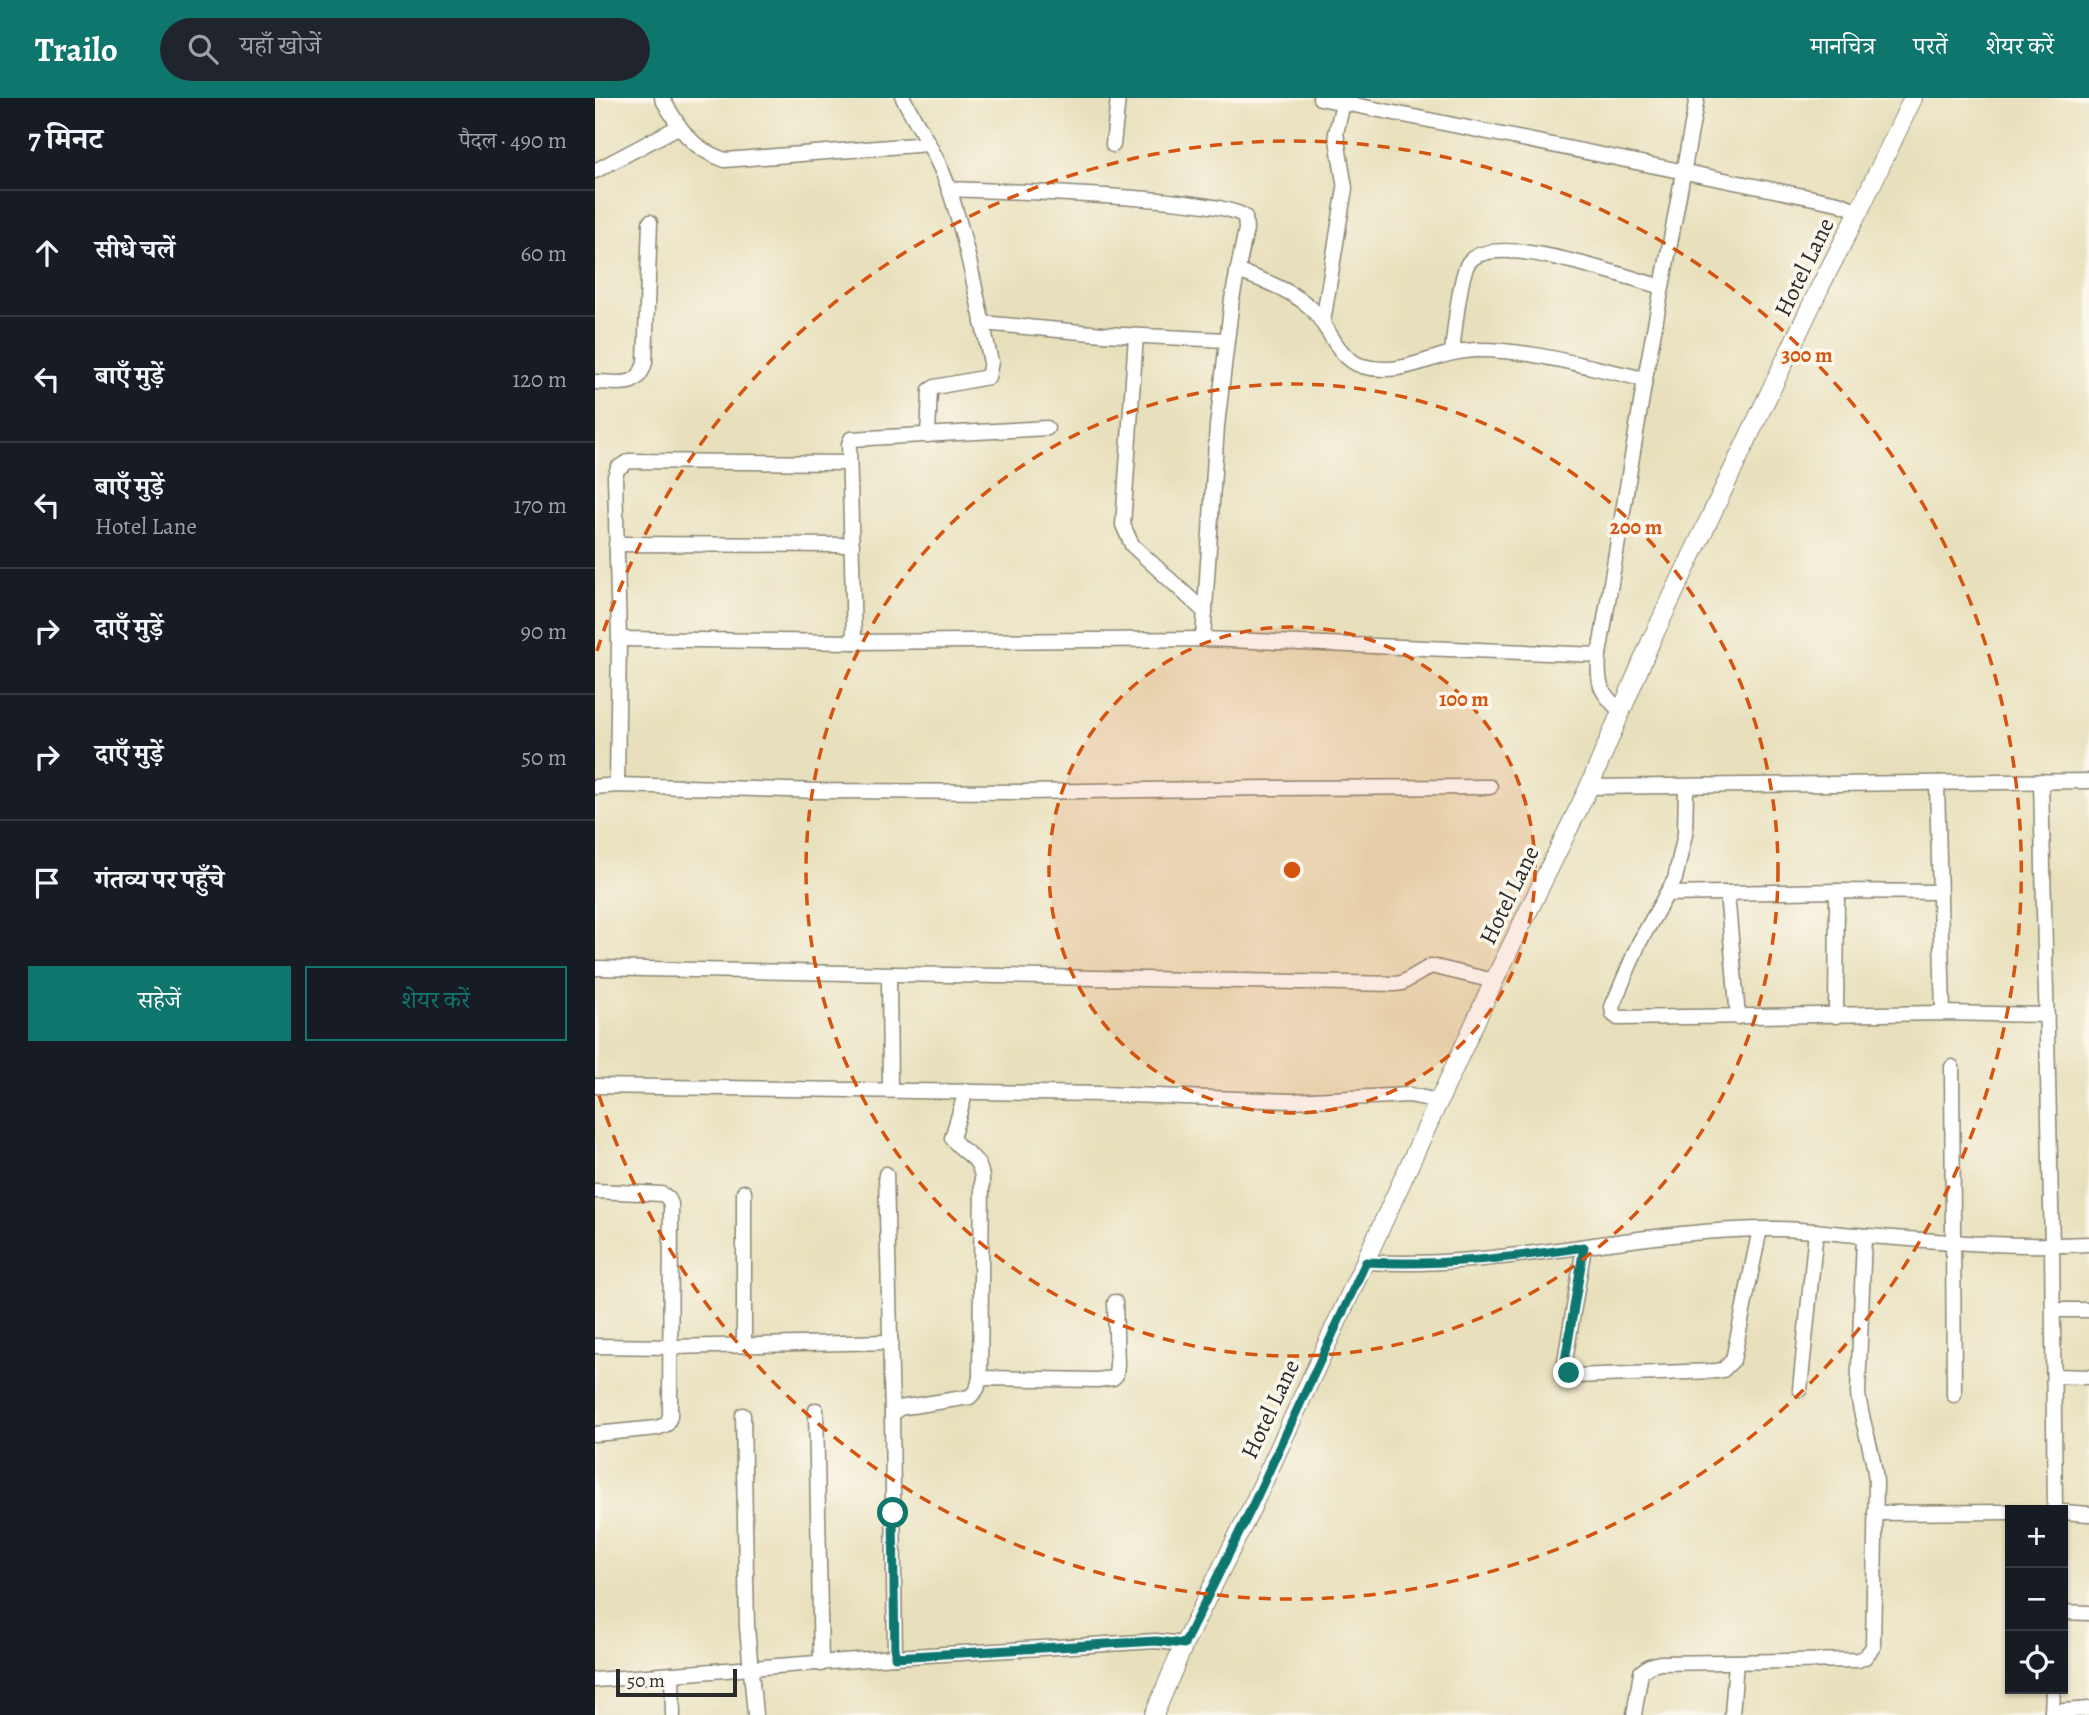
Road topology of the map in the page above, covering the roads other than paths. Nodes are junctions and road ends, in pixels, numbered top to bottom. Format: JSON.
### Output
{"nodes":[{"id":1,"x":662,"y":98,"type":"edge"},
{"id":2,"x":903,"y":98,"type":"edge"},
{"id":3,"x":1118,"y":98,"type":"edge"},
{"id":4,"x":1320,"y":98,"type":"edge"},
{"id":5,"x":1697,"y":98,"type":"edge"},
{"id":6,"x":1913,"y":98,"type":"edge"},
{"id":7,"x":1343,"y":103,"type":"junction"},
{"id":8,"x":678,"y":127,"type":"junction"},
{"id":9,"x":929,"y":144,"type":"junction"},
{"id":10,"x":1113,"y":145,"type":"dead end"},
{"id":11,"x":1683,"y":170,"type":"junction"},
{"id":12,"x":595,"y":171,"type":"edge"},
{"id":13,"x":949,"y":189,"type":"junction"},
{"id":14,"x":1848,"y":206,"type":"junction"},
{"id":15,"x":650,"y":222,"type":"dead end"},
{"id":16,"x":1237,"y":271,"type":"junction"},
{"id":17,"x":1662,"y":287,"type":"junction"},
{"id":18,"x":1322,"y":322,"type":"junction"},
{"id":19,"x":982,"y":323,"type":"junction"},
{"id":20,"x":1136,"y":336,"type":"junction"},
{"id":21,"x":1226,"y":340,"type":"junction"},
{"id":22,"x":1452,"y":352,"type":"junction"},
{"id":23,"x":1645,"y":379,"type":"junction"},
{"id":24,"x":595,"y":382,"type":"edge"},
{"id":25,"x":1047,"y":428,"type":"dead end"},
{"id":26,"x":928,"y":435,"type":"junction"},
{"id":27,"x":849,"y":463,"type":"junction"},
{"id":28,"x":616,"y":544,"type":"junction"},
{"id":29,"x":852,"y":545,"type":"junction"},
{"id":30,"x":1205,"y":612,"type":"junction"},
{"id":31,"x":619,"y":639,"type":"junction"},
{"id":32,"x":1203,"y":639,"type":"junction"},
{"id":33,"x":854,"y":642,"type":"junction"},
{"id":34,"x":1599,"y":655,"type":"junction"},
{"id":35,"x":1613,"y":704,"type":"junction"},
{"id":36,"x":2041,"y":781,"type":"junction"},
{"id":37,"x":2089,"y":781,"type":"edge"},
{"id":38,"x":1937,"y":784,"type":"junction"},
{"id":39,"x":617,"y":785,"type":"junction"},
{"id":40,"x":595,"y":787,"type":"edge"},
{"id":41,"x":1490,"y":787,"type":"dead end"},
{"id":42,"x":1588,"y":787,"type":"junction"},
{"id":43,"x":1686,"y":787,"type":"junction"},
{"id":44,"x":1837,"y":891,"type":"junction"},
{"id":45,"x":1939,"y":891,"type":"junction"},
{"id":46,"x":1727,"y":893,"type":"junction"},
{"id":47,"x":1666,"y":894,"type":"junction"},
{"id":48,"x":595,"y":968,"type":"edge"},
{"id":49,"x":889,"y":975,"type":"junction"},
{"id":50,"x":1494,"y":981,"type":"junction"},
{"id":51,"x":1943,"y":1013,"type":"junction"},
{"id":52,"x":2047,"y":1015,"type":"junction"},
{"id":53,"x":1836,"y":1016,"type":"junction"},
{"id":54,"x":1738,"y":1017,"type":"junction"},
{"id":55,"x":1952,"y":1067,"type":"dead end"},
{"id":56,"x":595,"y":1086,"type":"edge"},
{"id":57,"x":890,"y":1090,"type":"junction"},
{"id":58,"x":966,"y":1091,"type":"junction"},
{"id":59,"x":1427,"y":1098,"type":"junction"},
{"id":60,"x":886,"y":1174,"type":"dead end"},
{"id":61,"x":595,"y":1191,"type":"edge"},
{"id":62,"x":744,"y":1192,"type":"dead end"},
{"id":63,"x":1760,"y":1229,"type":"junction"},
{"id":64,"x":1816,"y":1231,"type":"junction"},
{"id":65,"x":1864,"y":1236,"type":"junction"},
{"id":66,"x":1954,"y":1242,"type":"junction"},
{"id":67,"x":2089,"y":1244,"type":"edge"},
{"id":68,"x":2052,"y":1246,"type":"junction"},
{"id":69,"x":1584,"y":1247,"type":"junction"},
{"id":70,"x":1366,"y":1262,"type":"junction"},
{"id":71,"x":1115,"y":1302,"type":"dead end"},
{"id":72,"x":2053,"y":1310,"type":"junction"},
{"id":73,"x":2089,"y":1310,"type":"edge"},
{"id":74,"x":891,"y":1342,"type":"junction"},
{"id":75,"x":744,"y":1345,"type":"junction"},
{"id":76,"x":595,"y":1346,"type":"edge"},
{"id":77,"x":670,"y":1347,"type":"junction"},
{"id":78,"x":2054,"y":1376,"type":"junction"},
{"id":79,"x":2089,"y":1377,"type":"edge"},
{"id":80,"x":980,"y":1378,"type":"junction"},
{"id":81,"x":1800,"y":1389,"type":"dead end"},
{"id":82,"x":1954,"y":1395,"type":"dead end"},
{"id":83,"x":815,"y":1410,"type":"dead end"},
{"id":84,"x":743,"y":1415,"type":"dead end"},
{"id":85,"x":892,"y":1415,"type":"junction"},
{"id":86,"x":595,"y":1434,"type":"edge"},
{"id":87,"x":2055,"y":1505,"type":"edge"},
{"id":88,"x":2005,"y":1512,"type":"edge"},
{"id":89,"x":2068,"y":1512,"type":"edge"},
{"id":90,"x":1875,"y":1513,"type":"junction"},
{"id":91,"x":2089,"y":1514,"type":"edge"},
{"id":92,"x":2068,"y":1612,"type":"edge"},
{"id":93,"x":2089,"y":1613,"type":"edge"},
{"id":94,"x":1170,"y":1643,"type":"junction"},
{"id":95,"x":895,"y":1657,"type":"junction"},
{"id":96,"x":1737,"y":1662,"type":"junction"},
{"id":97,"x":821,"y":1664,"type":"junction"},
{"id":98,"x":751,"y":1670,"type":"junction"},
{"id":99,"x":672,"y":1674,"type":"junction"},
{"id":100,"x":595,"y":1680,"type":"edge"},
{"id":101,"x":2053,"y":1694,"type":"edge"},
{"id":102,"x":2089,"y":1709,"type":"edge"},
{"id":103,"x":2052,"y":1714,"type":"edge"},
{"id":104,"x":673,"y":1715,"type":"edge"},
{"id":105,"x":755,"y":1715,"type":"edge"},
{"id":106,"x":1154,"y":1715,"type":"edge"},
{"id":107,"x":1634,"y":1715,"type":"edge"},
{"id":108,"x":1732,"y":1715,"type":"edge"}],
"edges":[{"from":1,"to":8,"type":"street"},
{"from":2,"to":9,"type":"street"},
{"from":3,"to":10,"type":"street"},
{"from":4,"to":7,"type":"street"},
{"from":5,"to":11,"type":"street"},
{"from":6,"to":14,"type":"street","name":"Hotel Lane"},
{"from":7,"to":11,"type":"street"},
{"from":7,"to":18,"type":"street"},
{"from":8,"to":9,"type":"street"},
{"from":8,"to":12,"type":"street"},
{"from":9,"to":13,"type":"street"},
{"from":11,"to":14,"type":"street"},
{"from":11,"to":17,"type":"street"},
{"from":13,"to":16,"type":"street"},
{"from":13,"to":19,"type":"street"},
{"from":14,"to":35,"type":"street","name":"Hotel Lane"},
{"from":15,"to":24,"type":"street"},
{"from":16,"to":18,"type":"street"},
{"from":16,"to":21,"type":"street"},
{"from":17,"to":22,"type":"street"},
{"from":17,"to":23,"type":"street"},
{"from":18,"to":22,"type":"street"},
{"from":19,"to":20,"type":"street"},
{"from":19,"to":26,"type":"street"},
{"from":20,"to":21,"type":"street"},
{"from":20,"to":30,"type":"street"},
{"from":21,"to":30,"type":"street"},
{"from":22,"to":23,"type":"street"},
{"from":23,"to":34,"type":"street"},
{"from":25,"to":26,"type":"street"},
{"from":26,"to":27,"type":"street"},
{"from":27,"to":28,"type":"street"},
{"from":27,"to":29,"type":"street"},
{"from":28,"to":29,"type":"street"},
{"from":28,"to":31,"type":"street"},
{"from":29,"to":33,"type":"street"},
{"from":30,"to":32,"type":"street"},
{"from":31,"to":33,"type":"street"},
{"from":31,"to":39,"type":"street"},
{"from":32,"to":33,"type":"street"},
{"from":32,"to":34,"type":"street"},
{"from":34,"to":35,"type":"street"},
{"from":35,"to":42,"type":"street","name":"Hotel Lane"},
{"from":36,"to":37,"type":"street"},
{"from":36,"to":38,"type":"street"},
{"from":36,"to":52,"type":"street"},
{"from":38,"to":43,"type":"street"},
{"from":38,"to":45,"type":"street"},
{"from":39,"to":40,"type":"street"},
{"from":39,"to":41,"type":"street"},
{"from":42,"to":43,"type":"street"},
{"from":42,"to":50,"type":"street","name":"Hotel Lane"},
{"from":43,"to":47,"type":"street"},
{"from":44,"to":45,"type":"street"},
{"from":44,"to":46,"type":"street"},
{"from":44,"to":53,"type":"street"},
{"from":45,"to":51,"type":"street"},
{"from":46,"to":47,"type":"street"},
{"from":46,"to":54,"type":"street"},
{"from":47,"to":54,"type":"street"},
{"from":48,"to":49,"type":"street"},
{"from":49,"to":50,"type":"street"},
{"from":49,"to":57,"type":"street"},
{"from":50,"to":59,"type":"street","name":"Hotel Lane"},
{"from":51,"to":52,"type":"street"},
{"from":51,"to":53,"type":"street"},
{"from":52,"to":68,"type":"street"},
{"from":53,"to":54,"type":"street"},
{"from":55,"to":66,"type":"street"},
{"from":56,"to":57,"type":"street"},
{"from":57,"to":58,"type":"street"},
{"from":58,"to":59,"type":"street"},
{"from":58,"to":80,"type":"street"},
{"from":59,"to":70,"type":"street","name":"Hotel Lane"},
{"from":60,"to":74,"type":"street"},
{"from":61,"to":77,"type":"street"},
{"from":62,"to":75,"type":"street"},
{"from":63,"to":64,"type":"street"},
{"from":63,"to":69,"type":"street"},
{"from":63,"to":69,"type":"street"},
{"from":64,"to":65,"type":"street"},
{"from":64,"to":81,"type":"street"},
{"from":65,"to":66,"type":"street"},
{"from":65,"to":90,"type":"street"},
{"from":66,"to":68,"type":"street"},
{"from":66,"to":82,"type":"street"},
{"from":67,"to":68,"type":"street"},
{"from":68,"to":72,"type":"street"},
{"from":69,"to":70,"type":"street"},
{"from":70,"to":94,"type":"street","name":"Hotel Lane"},
{"from":71,"to":80,"type":"street"},
{"from":72,"to":73,"type":"street"},
{"from":72,"to":78,"type":"street"},
{"from":74,"to":75,"type":"street"},
{"from":74,"to":85,"type":"street"},
{"from":75,"to":77,"type":"street"},
{"from":76,"to":77,"type":"street"},
{"from":77,"to":86,"type":"street"},
{"from":78,"to":79,"type":"street"},
{"from":78,"to":87,"type":"street"},
{"from":80,"to":85,"type":"street"},
{"from":83,"to":97,"type":"street"},
{"from":84,"to":98,"type":"street"},
{"from":85,"to":95,"type":"street"},
{"from":88,"to":90,"type":"street"},
{"from":89,"to":91,"type":"street"},
{"from":90,"to":96,"type":"street"},
{"from":92,"to":93,"type":"street"},
{"from":94,"to":95,"type":"street"},
{"from":94,"to":106,"type":"street","name":"Hotel Lane"},
{"from":95,"to":97,"type":"street"},
{"from":96,"to":107,"type":"street"},
{"from":96,"to":108,"type":"street"},
{"from":97,"to":98,"type":"street"},
{"from":98,"to":99,"type":"street"},
{"from":98,"to":105,"type":"street"},
{"from":99,"to":100,"type":"street"},
{"from":99,"to":104,"type":"street"},
{"from":101,"to":103,"type":"street"},
{"from":102,"to":103,"type":"street"}]}
